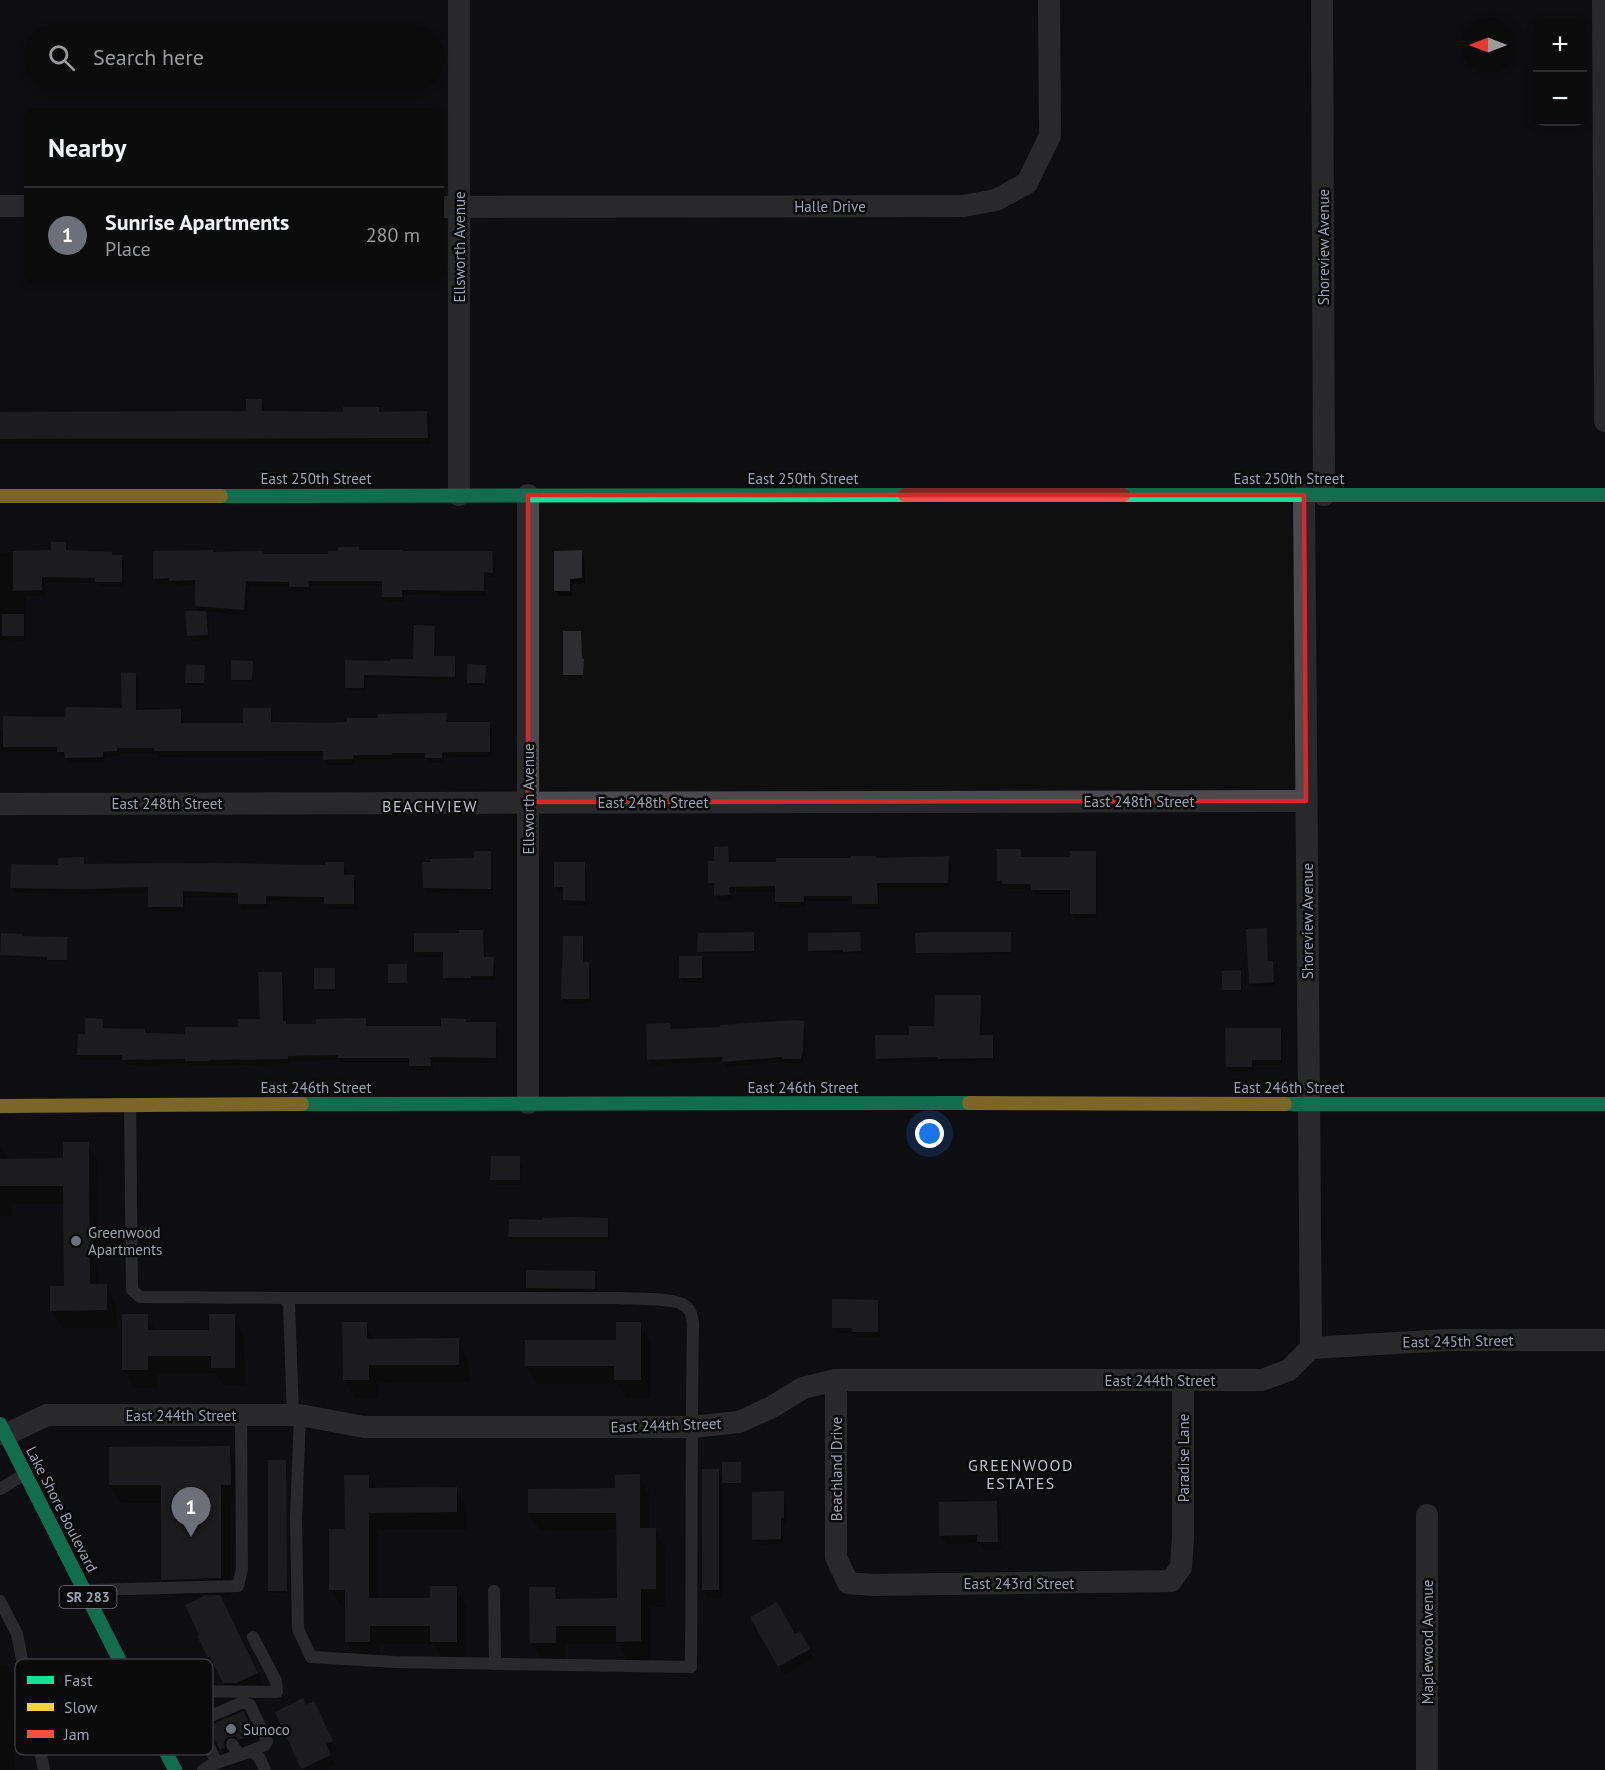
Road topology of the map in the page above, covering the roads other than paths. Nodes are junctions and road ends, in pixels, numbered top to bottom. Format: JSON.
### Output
{"nodes":[{"id":1,"x":459,"y":0,"type":"edge"},
{"id":2,"x":1049,"y":0,"type":"edge"},
{"id":3,"x":1322,"y":0,"type":"edge"},
{"id":4,"x":1603,"y":0,"type":"edge"},
{"id":5,"x":0,"y":206,"type":"edge"},
{"id":6,"x":24,"y":206,"type":"edge"},
{"id":7,"x":449,"y":207,"type":"edge"},
{"id":8,"x":1605,"y":421,"type":"edge"},
{"id":9,"x":459,"y":495,"type":"junction"},
{"id":10,"x":528,"y":495,"type":"junction"},
{"id":11,"x":1314,"y":495,"type":"junction"},
{"id":12,"x":1605,"y":495,"type":"edge"},
{"id":13,"x":0,"y":496,"type":"edge"},
{"id":14,"x":1306,"y":801,"type":"junction"},
{"id":15,"x":528,"y":802,"type":"junction"},
{"id":16,"x":0,"y":804,"type":"edge"},
{"id":17,"x":528,"y":1103,"type":"junction"},
{"id":18,"x":1309,"y":1104,"type":"junction"},
{"id":19,"x":1605,"y":1104,"type":"edge"},
{"id":20,"x":130,"y":1105,"type":"junction"},
{"id":21,"x":0,"y":1106,"type":"edge"},
{"id":22,"x":284,"y":1298,"type":"junction"},
{"id":23,"x":1605,"y":1340,"type":"edge"},
{"id":24,"x":1311,"y":1348,"type":"junction"},
{"id":25,"x":837,"y":1380,"type":"junction"},
{"id":26,"x":1183,"y":1380,"type":"junction"},
{"id":27,"x":241,"y":1415,"type":"junction"},
{"id":28,"x":297,"y":1415,"type":"junction"},
{"id":29,"x":691,"y":1427,"type":"junction"},
{"id":30,"x":3,"y":1430,"type":"edge"},
{"id":31,"x":25,"y":1474,"type":"junction"},
{"id":32,"x":0,"y":1489,"type":"edge"},
{"id":33,"x":1427,"y":1515,"type":"dead end"},
{"id":34,"x":1183,"y":1537,"type":"joint"},
{"id":35,"x":836,"y":1557,"type":"joint"},
{"id":36,"x":84,"y":1590,"type":"junction"},
{"id":37,"x":494,"y":1592,"type":"dead end"},
{"id":38,"x":0,"y":1601,"type":"edge"},
{"id":39,"x":254,"y":1637,"type":"dead end"},
{"id":40,"x":22,"y":1659,"type":"edge"},
{"id":41,"x":119,"y":1659,"type":"edge"},
{"id":42,"x":495,"y":1664,"type":"junction"},
{"id":43,"x":213,"y":1691,"type":"edge"},
{"id":44,"x":213,"y":1716,"type":"edge"},
{"id":45,"x":232,"y":1744,"type":"dead end"},
{"id":46,"x":251,"y":1751,"type":"junction"},
{"id":47,"x":41,"y":1755,"type":"edge"},
{"id":48,"x":168,"y":1755,"type":"edge"},
{"id":49,"x":213,"y":1755,"type":"edge"},
{"id":50,"x":238,"y":1755,"type":"junction"},
{"id":51,"x":217,"y":1763,"type":"junction"},
{"id":52,"x":44,"y":1770,"type":"edge"},
{"id":53,"x":175,"y":1770,"type":"edge"},
{"id":54,"x":203,"y":1770,"type":"edge"},
{"id":55,"x":265,"y":1770,"type":"edge"},
{"id":56,"x":1427,"y":1770,"type":"edge"}],
"edges":[{"from":1,"to":7,"type":"street","name":"Ellsworth Avenue"},
{"from":2,"to":7,"type":"street","name":"Halle Drive"},
{"from":3,"to":11,"type":"street","name":"Shoreview Avenue"},
{"from":4,"to":8,"type":"street"},
{"from":5,"to":6,"type":"street"},
{"from":7,"to":9,"type":"street","name":"Ellsworth Avenue"},
{"from":9,"to":10,"type":"street","name":"East 250th Street"},
{"from":9,"to":13,"type":"street","name":"East 250th Street"},
{"from":10,"to":11,"type":"street","name":"East 250th Street"},
{"from":10,"to":15,"type":"street","name":"Ellsworth Avenue"},
{"from":11,"to":12,"type":"street","name":"East 250th Street"},
{"from":11,"to":14,"type":"street","name":"Shoreview Avenue"},
{"from":14,"to":15,"type":"street","name":"East 248th Street"},
{"from":14,"to":18,"type":"street","name":"Shoreview Avenue"},
{"from":15,"to":16,"type":"street","name":"East 248th Street"},
{"from":15,"to":17,"type":"street","name":"Ellsworth Avenue"},
{"from":17,"to":18,"type":"street","name":"East 246th Street"},
{"from":17,"to":20,"type":"street","name":"East 246th Street"},
{"from":18,"to":19,"type":"street","name":"East 246th Street"},
{"from":18,"to":24,"type":"street","name":"Shoreview Avenue"},
{"from":20,"to":21,"type":"street","name":"East 246th Street"},
{"from":20,"to":22,"type":"lane"},
{"from":22,"to":28,"type":"lane"},
{"from":22,"to":29,"type":"lane"},
{"from":23,"to":24,"type":"street","name":"East 245th Street"},
{"from":24,"to":26,"type":"street","name":"East 244th Street"},
{"from":25,"to":26,"type":"street","name":"East 244th Street"},
{"from":25,"to":29,"type":"street","name":"East 244th Street"},
{"from":25,"to":35,"type":"street","name":"Beachland Drive"},
{"from":26,"to":34,"type":"street","name":"Paradise Lane"},
{"from":27,"to":28,"type":"street","name":"East 244th Street"},
{"from":27,"to":30,"type":"street","name":"East 244th Street"},
{"from":27,"to":36,"type":"lane"},
{"from":28,"to":29,"type":"street","name":"East 244th Street"},
{"from":28,"to":42,"type":"lane"},
{"from":29,"to":42,"type":"lane"},
{"from":30,"to":31,"type":"street","name":"Lake Shore Boulevard","number":"SR 283"},
{"from":31,"to":32,"type":"lane"},
{"from":31,"to":36,"type":"street","name":"Lake Shore Boulevard","number":"SR 283"},
{"from":33,"to":56,"type":"street","name":"Maplewood Avenue"},
{"from":34,"to":35,"type":"street","name":"East 243rd Street"},
{"from":36,"to":41,"type":"street","name":"Lake Shore Boulevard","number":"SR 283"},
{"from":37,"to":42,"type":"lane"},
{"from":38,"to":40,"type":"lane"},
{"from":39,"to":43,"type":"lane"},
{"from":44,"to":46,"type":"lane"},
{"from":45,"to":50,"type":"lane"},
{"from":46,"to":50,"type":"lane"},
{"from":46,"to":55,"type":"lane"},
{"from":47,"to":52,"type":"lane"},
{"from":48,"to":53,"type":"street","name":"Lake Shore Boulevard","number":"SR 283"},
{"from":49,"to":51,"type":"lane"},
{"from":50,"to":51,"type":"lane"},
{"from":51,"to":54,"type":"lane"}]}
